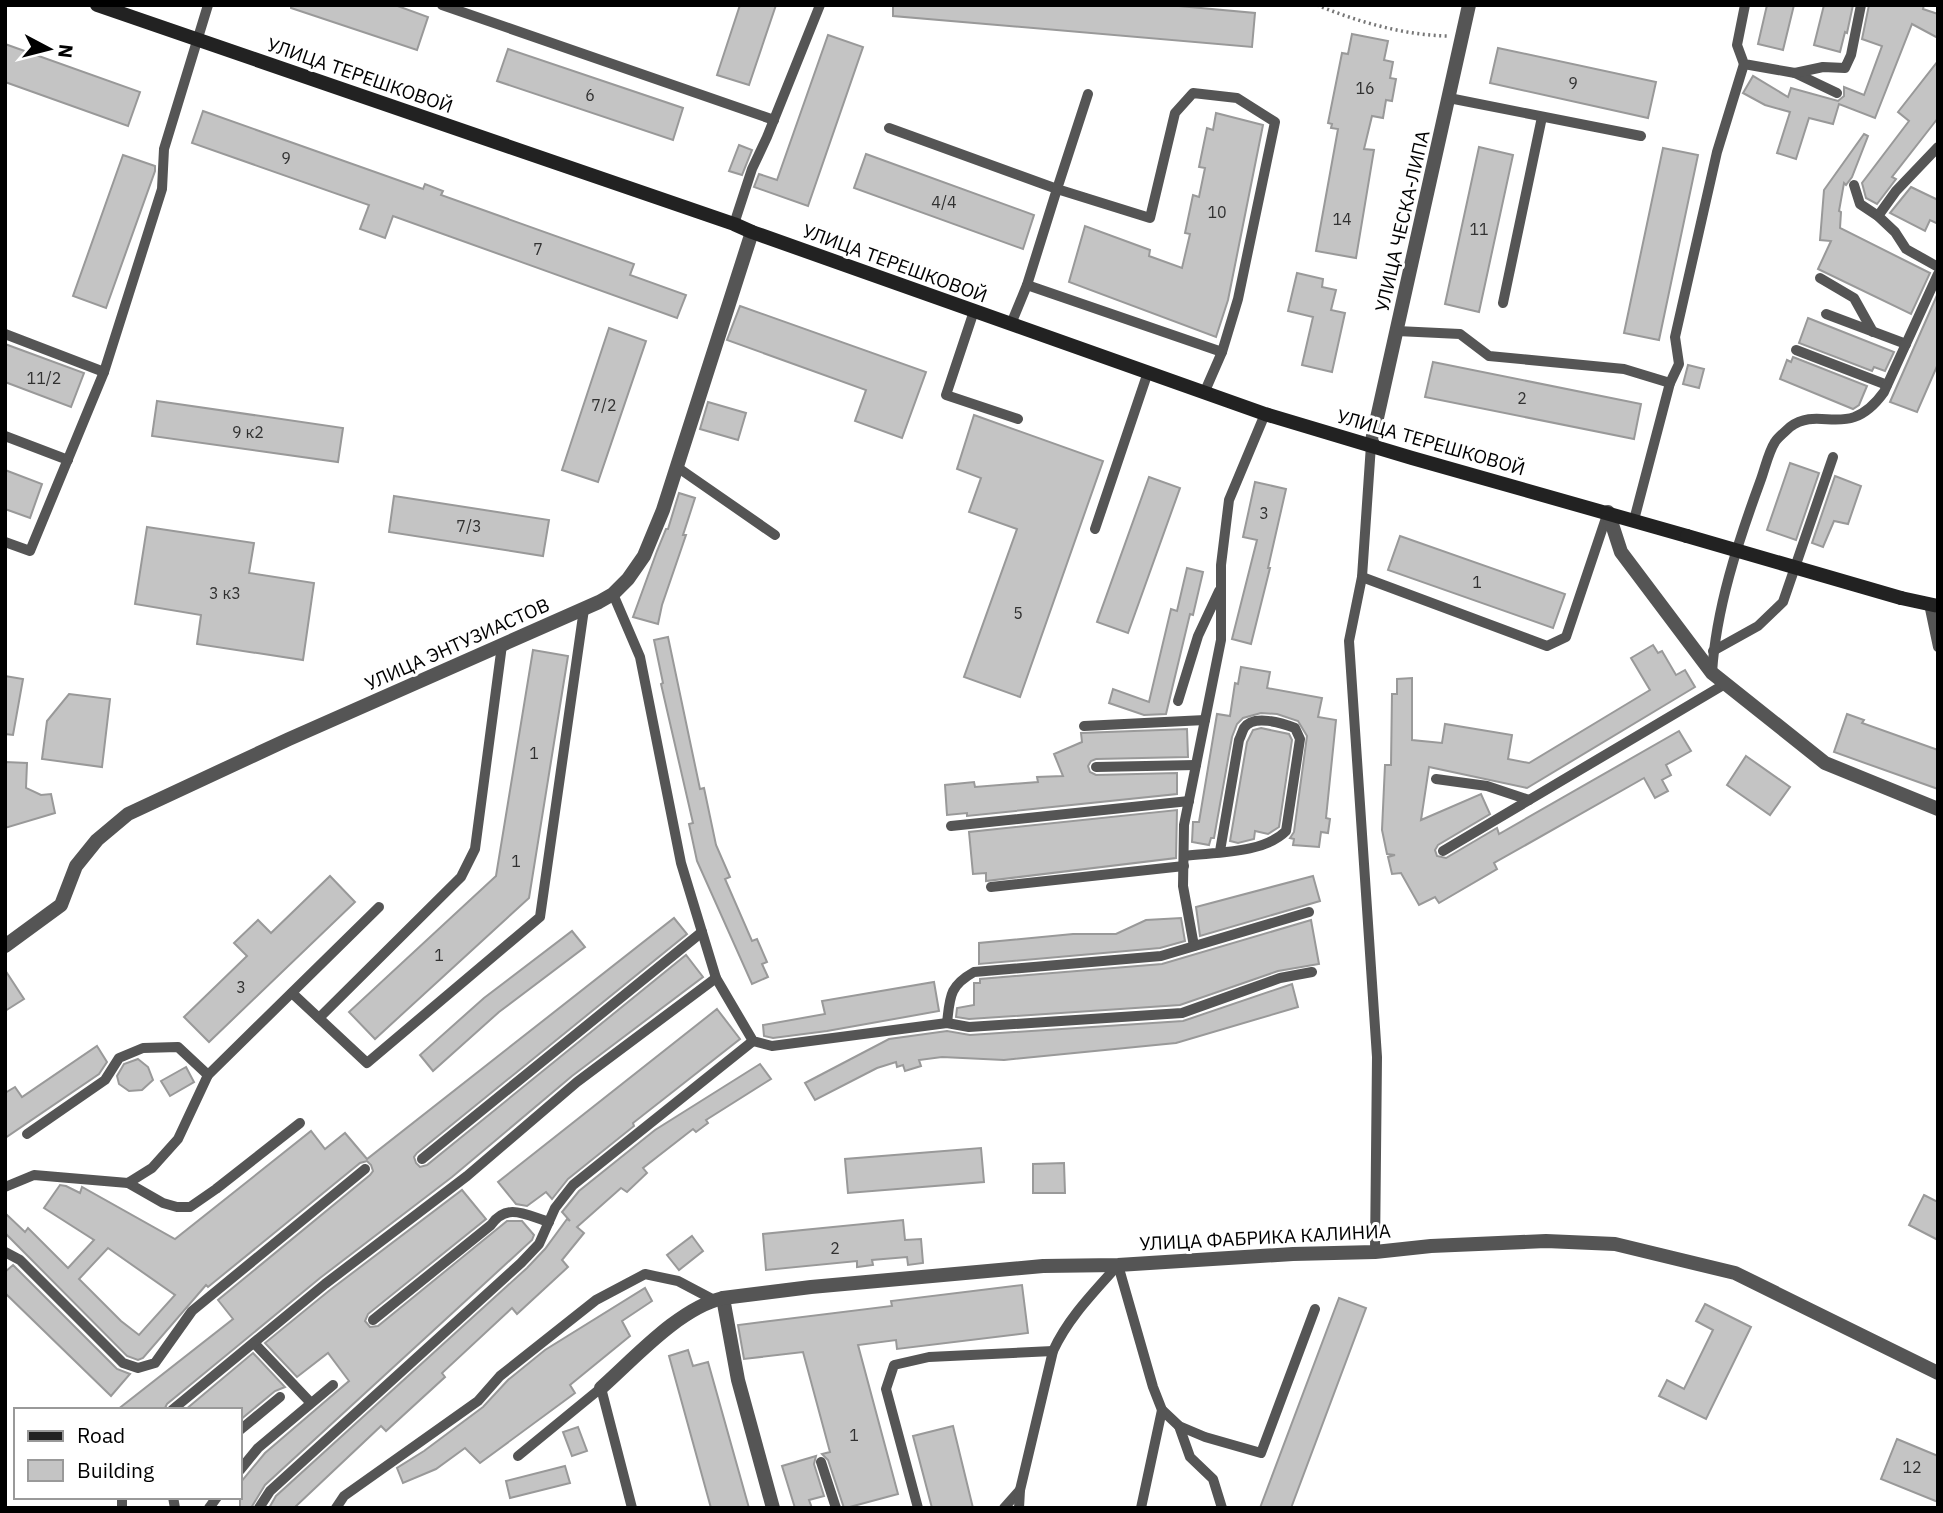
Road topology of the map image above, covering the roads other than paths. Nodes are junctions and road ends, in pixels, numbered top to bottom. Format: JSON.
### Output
{"nodes":[{"id":1,"x":97,"y":5,"type":"edge"},
{"id":2,"x":208,"y":5,"type":"edge"},
{"id":3,"x":442,"y":5,"type":"edge"},
{"id":4,"x":820,"y":5,"type":"edge"},
{"id":5,"x":1469,"y":5,"type":"edge"},
{"id":6,"x":1745,"y":5,"type":"edge"},
{"id":7,"x":1861,"y":5,"type":"edge"},
{"id":8,"x":196,"y":39,"type":"junction"},
{"id":9,"x":1744,"y":64,"type":"junction"},
{"id":10,"x":1795,"y":73,"type":"junction"},
{"id":11,"x":1837,"y":93,"type":"dead end"},
{"id":12,"x":1088,"y":94,"type":"dead end"},
{"id":13,"x":1449,"y":98,"type":"junction"},
{"id":14,"x":1542,"y":117,"type":"junction"},
{"id":15,"x":774,"y":120,"type":"junction"},
{"id":16,"x":889,"y":128,"type":"dead end"},
{"id":17,"x":1640,"y":136,"type":"dead end"},
{"id":18,"x":1938,"y":147,"type":"edge"},
{"id":19,"x":1854,"y":185,"type":"dead end"},
{"id":20,"x":1057,"y":189,"type":"junction"},
{"id":21,"x":1878,"y":216,"type":"junction"},
{"id":22,"x":734,"y":224,"type":"junction"},
{"id":23,"x":752,"y":232,"type":"junction"},
{"id":24,"x":1938,"y":267,"type":"edge"},
{"id":25,"x":1938,"y":274,"type":"edge"},
{"id":26,"x":1820,"y":278,"type":"dead end"},
{"id":27,"x":1027,"y":285,"type":"junction"},
{"id":28,"x":1503,"y":303,"type":"dead end"},
{"id":29,"x":974,"y":311,"type":"junction"},
{"id":30,"x":1826,"y":314,"type":"dead end"},
{"id":31,"x":1011,"y":324,"type":"junction"},
{"id":32,"x":1397,"y":331,"type":"junction"},
{"id":33,"x":1874,"y":332,"type":"junction"},
{"id":34,"x":5,"y":334,"type":"edge"},
{"id":35,"x":1906,"y":344,"type":"junction"},
{"id":36,"x":1796,"y":350,"type":"dead end"},
{"id":37,"x":1222,"y":352,"type":"junction"},
{"id":38,"x":104,"y":372,"type":"junction"},
{"id":39,"x":1148,"y":372,"type":"junction"},
{"id":40,"x":1670,"y":383,"type":"junction"},
{"id":41,"x":1887,"y":386,"type":"junction"},
{"id":42,"x":1205,"y":391,"type":"junction"},
{"id":43,"x":1265,"y":414,"type":"junction"},
{"id":44,"x":1018,"y":419,"type":"dead end"},
{"id":45,"x":5,"y":436,"type":"edge"},
{"id":46,"x":1371,"y":445,"type":"junction"},
{"id":47,"x":1833,"y":457,"type":"dead end"},
{"id":48,"x":68,"y":460,"type":"junction"},
{"id":49,"x":677,"y":467,"type":"junction"},
{"id":50,"x":1608,"y":512,"type":"junction"},
{"id":51,"x":1634,"y":520,"type":"junction"},
{"id":52,"x":1095,"y":529,"type":"dead end"},
{"id":53,"x":775,"y":535,"type":"dead end"},
{"id":54,"x":5,"y":542,"type":"edge"},
{"id":55,"x":1362,"y":577,"type":"junction"},
{"id":56,"x":1221,"y":589,"type":"junction"},
{"id":57,"x":613,"y":594,"type":"junction"},
{"id":58,"x":1933,"y":605,"type":"edge"},
{"id":59,"x":584,"y":609,"type":"junction"},
{"id":60,"x":502,"y":645,"type":"junction"},
{"id":61,"x":1938,"y":647,"type":"edge"},
{"id":62,"x":1713,"y":650,"type":"junction"},
{"id":63,"x":1712,"y":673,"type":"junction"},
{"id":64,"x":1725,"y":684,"type":"junction"},
{"id":65,"x":1178,"y":701,"type":"dead end"},
{"id":66,"x":1205,"y":720,"type":"junction"},
{"id":67,"x":1084,"y":726,"type":"dead end"},
{"id":68,"x":1196,"y":765,"type":"junction"},
{"id":69,"x":1096,"y":767,"type":"dead end"},
{"id":70,"x":1436,"y":779,"type":"dead end"},
{"id":71,"x":1529,"y":800,"type":"junction"},
{"id":72,"x":1189,"y":801,"type":"junction"},
{"id":73,"x":1938,"y":808,"type":"edge"},
{"id":74,"x":951,"y":827,"type":"dead end"},
{"id":75,"x":1220,"y":851,"type":"junction"},
{"id":76,"x":1443,"y":851,"type":"dead end"},
{"id":77,"x":1184,"y":861,"type":"junction"},
{"id":78,"x":990,"y":887,"type":"dead end"},
{"id":79,"x":379,"y":907,"type":"dead end"},
{"id":80,"x":1309,"y":912,"type":"dead end"},
{"id":81,"x":702,"y":932,"type":"junction"},
{"id":82,"x":5,"y":946,"type":"edge"},
{"id":83,"x":1194,"y":946,"type":"junction"},
{"id":84,"x":1312,"y":972,"type":"dead end"},
{"id":85,"x":716,"y":978,"type":"junction"},
{"id":86,"x":292,"y":993,"type":"junction"},
{"id":87,"x":319,"y":1018,"type":"junction"},
{"id":88,"x":947,"y":1023,"type":"junction"},
{"id":89,"x":753,"y":1041,"type":"junction"},
{"id":90,"x":208,"y":1075,"type":"junction"},
{"id":91,"x":300,"y":1123,"type":"dead end"},
{"id":92,"x":27,"y":1134,"type":"dead end"},
{"id":93,"x":422,"y":1159,"type":"dead end"},
{"id":94,"x":365,"y":1170,"type":"dead end"},
{"id":95,"x":128,"y":1183,"type":"junction"},
{"id":96,"x":5,"y":1186,"type":"edge"},
{"id":97,"x":549,"y":1222,"type":"junction"},
{"id":98,"x":5,"y":1252,"type":"edge"},
{"id":99,"x":1375,"y":1252,"type":"junction"},
{"id":100,"x":1118,"y":1265,"type":"junction"},
{"id":101,"x":719,"y":1299,"type":"junction"},
{"id":102,"x":1315,"y":1309,"type":"dead end"},
{"id":103,"x":373,"y":1320,"type":"dead end"},
{"id":104,"x":254,"y":1343,"type":"junction"},
{"id":105,"x":1053,"y":1351,"type":"junction"},
{"id":106,"x":1938,"y":1373,"type":"edge"},
{"id":107,"x":332,"y":1385,"type":"dead end"},
{"id":108,"x":601,"y":1388,"type":"junction"},
{"id":109,"x":280,"y":1397,"type":"dead end"},
{"id":110,"x":310,"y":1402,"type":"junction"},
{"id":111,"x":174,"y":1408,"type":"edge"},
{"id":112,"x":1162,"y":1410,"type":"junction"},
{"id":113,"x":1179,"y":1426,"type":"junction"},
{"id":114,"x":242,"y":1428,"type":"edge"},
{"id":115,"x":518,"y":1456,"type":"dead end"},
{"id":116,"x":821,"y":1462,"type":"dead end"},
{"id":117,"x":242,"y":1468,"type":"edge"},
{"id":118,"x":1020,"y":1490,"type":"junction"},
{"id":119,"x":259,"y":1508,"type":"edge"},
{"id":120,"x":336,"y":1508,"type":"edge"},
{"id":121,"x":632,"y":1508,"type":"edge"},
{"id":122,"x":773,"y":1508,"type":"edge"},
{"id":123,"x":836,"y":1508,"type":"edge"},
{"id":124,"x":918,"y":1508,"type":"edge"},
{"id":125,"x":1004,"y":1508,"type":"edge"},
{"id":126,"x":1019,"y":1508,"type":"edge"},
{"id":127,"x":1141,"y":1508,"type":"edge"},
{"id":128,"x":1222,"y":1508,"type":"edge"}],
"edges":[{"from":1,"to":8,"type":"main road","name":"УЛИЦА ТЕРЕШКОВОЙ"},
{"from":2,"to":8,"type":"lane"},
{"from":3,"to":15,"type":"lane"},
{"from":4,"to":15,"type":"lane"},
{"from":5,"to":13,"type":"street","name":"УЛИЦА ЧЕСКА-ЛИПА"},
{"from":6,"to":9,"type":"lane"},
{"from":7,"to":10,"type":"lane"},
{"from":8,"to":22,"type":"main road","name":"УЛИЦА ТЕРЕШКОВОЙ"},
{"from":8,"to":38,"type":"lane"},
{"from":9,"to":10,"type":"lane"},
{"from":9,"to":40,"type":"lane"},
{"from":10,"to":11,"type":"lane"},
{"from":12,"to":20,"type":"lane"},
{"from":13,"to":14,"type":"lane"},
{"from":13,"to":32,"type":"street","name":"УЛИЦА ЧЕСКА-ЛИПА"},
{"from":14,"to":17,"type":"lane"},
{"from":14,"to":28,"type":"lane"},
{"from":15,"to":22,"type":"lane"},
{"from":16,"to":20,"type":"lane"},
{"from":18,"to":21,"type":"lane"},
{"from":19,"to":21,"type":"lane"},
{"from":20,"to":27,"type":"lane"},
{"from":20,"to":37,"type":"lane"},
{"from":21,"to":24,"type":"lane"},
{"from":22,"to":23,"type":"main road","name":"УЛИЦА ТЕРЕШКОВОЙ"},
{"from":23,"to":29,"type":"main road","name":"УЛИЦА ТЕРЕШКОВОЙ"},
{"from":23,"to":49,"type":"street","name":"УЛИЦА ЭНТУЗИАСТОВ"},
{"from":25,"to":35,"type":"lane"},
{"from":26,"to":33,"type":"lane"},
{"from":27,"to":31,"type":"lane"},
{"from":27,"to":37,"type":"lane"},
{"from":29,"to":31,"type":"main road","name":"УЛИЦА ТЕРЕШКОВОЙ"},
{"from":29,"to":44,"type":"lane"},
{"from":30,"to":33,"type":"lane"},
{"from":31,"to":39,"type":"main road","name":"УЛИЦА ТЕРЕШКОВОЙ"},
{"from":32,"to":40,"type":"lane"},
{"from":32,"to":46,"type":"street","name":"УЛИЦА ЧЕСКА-ЛИПА"},
{"from":33,"to":35,"type":"lane"},
{"from":34,"to":38,"type":"lane"},
{"from":35,"to":41,"type":"lane"},
{"from":36,"to":41,"type":"lane"},
{"from":37,"to":42,"type":"lane"},
{"from":38,"to":48,"type":"lane"},
{"from":39,"to":42,"type":"main road","name":"УЛИЦА ТЕРЕШКОВОЙ"},
{"from":39,"to":52,"type":"lane"},
{"from":40,"to":51,"type":"lane"},
{"from":41,"to":62,"type":"lane"},
{"from":42,"to":43,"type":"main road","name":"УЛИЦА ТЕРЕШКОВОЙ"},
{"from":43,"to":46,"type":"main road","name":"УЛИЦА ТЕРЕШКОВОЙ"},
{"from":43,"to":56,"type":"lane"},
{"from":45,"to":48,"type":"lane"},
{"from":46,"to":50,"type":"main road","name":"УЛИЦА ТЕРЕШКОВОЙ"},
{"from":46,"to":55,"type":"lane"},
{"from":47,"to":62,"type":"lane"},
{"from":48,"to":54,"type":"lane"},
{"from":49,"to":53,"type":"lane"},
{"from":49,"to":57,"type":"street","name":"УЛИЦА ЭНТУЗИАСТОВ"},
{"from":50,"to":51,"type":"main road","name":"УЛИЦА ТЕРЕШКОВОЙ"},
{"from":50,"to":55,"type":"lane"},
{"from":50,"to":63,"type":"street"},
{"from":51,"to":58,"type":"main road","name":"УЛИЦА ТЕРЕШКОВОЙ","bridge":true},
{"from":55,"to":99,"type":"lane"},
{"from":56,"to":65,"type":"lane"},
{"from":56,"to":66,"type":"lane"},
{"from":57,"to":59,"type":"street","name":"УЛИЦА ЭНТУЗИАСТОВ"},
{"from":57,"to":81,"type":"lane"},
{"from":58,"to":61,"type":"lane"},
{"from":59,"to":60,"type":"street","name":"УЛИЦА ЭНТУЗИАСТОВ"},
{"from":59,"to":87,"type":"lane"},
{"from":60,"to":82,"type":"street","name":"УЛИЦА ЭНТУЗИАСТОВ"},
{"from":60,"to":87,"type":"lane"},
{"from":62,"to":63,"type":"lane"},
{"from":63,"to":64,"type":"street"},
{"from":64,"to":71,"type":"lane"},
{"from":64,"to":73,"type":"street"},
{"from":66,"to":67,"type":"lane"},
{"from":66,"to":68,"type":"lane"},
{"from":68,"to":69,"type":"lane"},
{"from":68,"to":72,"type":"lane"},
{"from":70,"to":71,"type":"lane"},
{"from":71,"to":76,"type":"lane"},
{"from":72,"to":74,"type":"lane"},
{"from":72,"to":77,"type":"lane"},
{"from":75,"to":75,"type":"lane"},
{"from":75,"to":77,"type":"lane"},
{"from":77,"to":78,"type":"lane"},
{"from":77,"to":83,"type":"lane"},
{"from":79,"to":86,"type":"lane"},
{"from":80,"to":83,"type":"lane"},
{"from":81,"to":85,"type":"lane"},
{"from":81,"to":93,"type":"lane"},
{"from":83,"to":88,"type":"lane"},
{"from":84,"to":88,"type":"lane"},
{"from":85,"to":89,"type":"lane"},
{"from":85,"to":104,"type":"lane"},
{"from":86,"to":87,"type":"lane"},
{"from":86,"to":90,"type":"lane"},
{"from":88,"to":89,"type":"lane"},
{"from":89,"to":97,"type":"lane"},
{"from":90,"to":92,"type":"lane"},
{"from":90,"to":95,"type":"lane"},
{"from":91,"to":95,"type":"lane"},
{"from":94,"to":98,"type":"lane"},
{"from":95,"to":96,"type":"lane"},
{"from":97,"to":103,"type":"lane"},
{"from":97,"to":119,"type":"lane"},
{"from":99,"to":100,"type":"street","name":"УЛИЦА ФАБРИКА КАЛИНИА"},
{"from":99,"to":106,"type":"street","name":"УЛИЦА ФАБРИКА КАЛИНИА"},
{"from":100,"to":101,"type":"street","name":"УЛИЦА ФАБРИКА КАЛИНИА"},
{"from":100,"to":105,"type":"lane"},
{"from":100,"to":112,"type":"lane"},
{"from":101,"to":108,"type":"street","name":"УЛИЦА ФАБРИКА КАЛИНИА"},
{"from":101,"to":120,"type":"lane"},
{"from":101,"to":122,"type":"street"},
{"from":102,"to":113,"type":"lane"},
{"from":104,"to":110,"type":"lane"},
{"from":104,"to":111,"type":"lane"},
{"from":105,"to":118,"type":"lane"},
{"from":105,"to":124,"type":"lane"},
{"from":107,"to":110,"type":"lane"},
{"from":108,"to":115,"type":"lane"},
{"from":108,"to":121,"type":"lane"},
{"from":109,"to":114,"type":"lane"},
{"from":110,"to":117,"type":"lane"},
{"from":112,"to":113,"type":"lane"},
{"from":112,"to":127,"type":"lane"},
{"from":113,"to":128,"type":"lane"},
{"from":116,"to":123,"type":"lane"},
{"from":118,"to":125,"type":"lane"},
{"from":118,"to":126,"type":"lane"}]}
